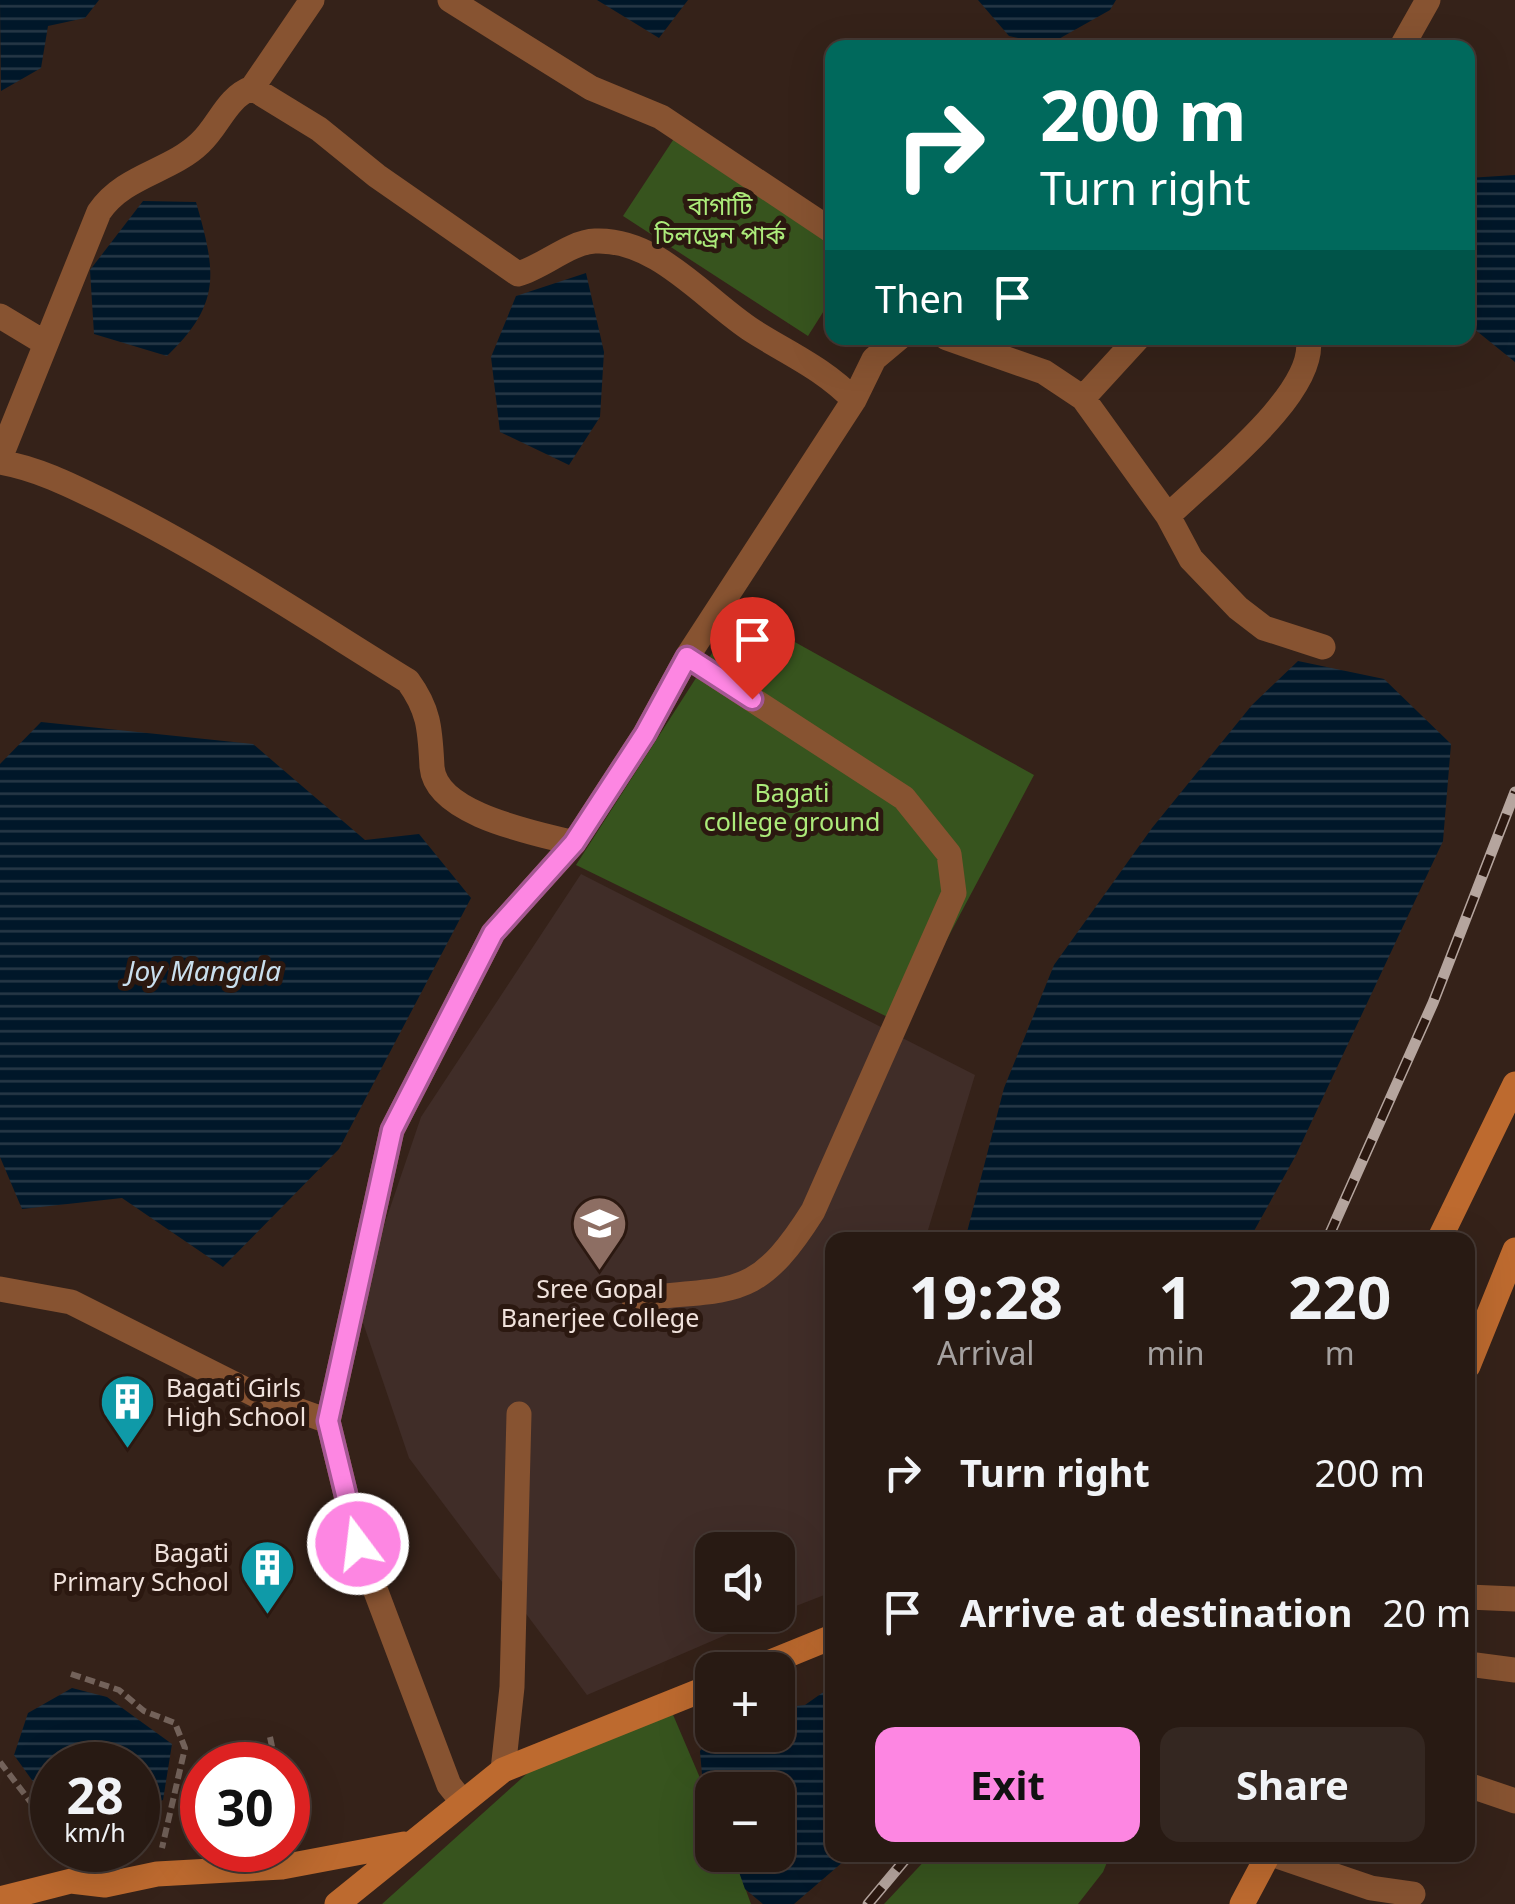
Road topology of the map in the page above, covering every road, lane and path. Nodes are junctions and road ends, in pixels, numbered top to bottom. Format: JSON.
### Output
{"nodes":[{"id":1,"x":312,"y":0,"type":"edge"},
{"id":2,"x":450,"y":0,"type":"edge"},
{"id":3,"x":1428,"y":0,"type":"edge"},
{"id":4,"x":1406,"y":40,"type":"edge"},
{"id":5,"x":252,"y":88,"type":"junction"},
{"id":6,"x":825,"y":226,"type":"edge"},
{"id":7,"x":0,"y":316,"type":"edge"},
{"id":8,"x":45,"y":343,"type":"junction"},
{"id":9,"x":887,"y":345,"type":"edge"},
{"id":10,"x":967,"y":345,"type":"edge"},
{"id":11,"x":1132,"y":345,"type":"edge"},
{"id":12,"x":1310,"y":345,"type":"edge"},
{"id":13,"x":1084,"y":398,"type":"junction"},
{"id":14,"x":854,"y":400,"type":"junction"},
{"id":15,"x":0,"y":460,"type":"edge"},
{"id":16,"x":1168,"y":516,"type":"junction"},
{"id":17,"x":1323,"y":647,"type":"dead end"},
{"id":18,"x":687,"y":657,"type":"junction"},
{"id":19,"x":574,"y":843,"type":"junction"},
{"id":20,"x":1515,"y":1084,"type":"edge"},
{"id":21,"x":1442,"y":1232,"type":"edge"},
{"id":22,"x":1515,"y":1250,"type":"edge"},
{"id":23,"x":0,"y":1289,"type":"edge"},
{"id":24,"x":634,"y":1298,"type":"dead end"},
{"id":25,"x":1475,"y":1349,"type":"edge"},
{"id":26,"x":519,"y":1414,"type":"dead end"},
{"id":27,"x":328,"y":1421,"type":"junction"},
{"id":28,"x":1475,"y":1597,"type":"edge"},
{"id":29,"x":1515,"y":1599,"type":"edge"},
{"id":30,"x":825,"y":1640,"type":"edge"},
{"id":31,"x":795,"y":1652,"type":"edge"},
{"id":32,"x":1475,"y":1665,"type":"edge"},
{"id":33,"x":1515,"y":1670,"type":"edge"},
{"id":34,"x":71,"y":1674,"type":"dead end"},
{"id":35,"x":695,"y":1693,"type":"edge"},
{"id":36,"x":270,"y":1737,"type":"dead end"},
{"id":37,"x":271,"y":1742,"type":"edge"},
{"id":38,"x":0,"y":1762,"type":"edge"},
{"id":39,"x":503,"y":1770,"type":"junction"},
{"id":40,"x":1475,"y":1787,"type":"edge"},
{"id":41,"x":461,"y":1800,"type":"junction"},
{"id":42,"x":30,"y":1801,"type":"edge"},
{"id":43,"x":1515,"y":1801,"type":"edge"},
{"id":44,"x":410,"y":1842,"type":"junction"},
{"id":45,"x":1267,"y":1862,"type":"edge"},
{"id":46,"x":1292,"y":1862,"type":"edge"},
{"id":47,"x":157,"y":1874,"type":"junction"},
{"id":48,"x":1412,"y":1894,"type":"dead end"},
{"id":49,"x":0,"y":1898,"type":"edge"},
{"id":50,"x":337,"y":1904,"type":"edge"},
{"id":51,"x":1242,"y":1904,"type":"edge"}],
"edges":[{"from":1,"to":5,"type":"street"},
{"from":2,"to":6,"type":"street"},
{"from":3,"to":4,"type":"street"},
{"from":5,"to":8,"type":"street"},
{"from":5,"to":14,"type":"street"},
{"from":7,"to":8,"type":"street"},
{"from":8,"to":15,"type":"street"},
{"from":9,"to":14,"type":"street"},
{"from":10,"to":13,"type":"street"},
{"from":11,"to":13,"type":"street"},
{"from":12,"to":16,"type":"street"},
{"from":13,"to":16,"type":"street"},
{"from":14,"to":18,"type":"street"},
{"from":15,"to":19,"type":"street"},
{"from":16,"to":17,"type":"street"},
{"from":18,"to":19,"type":"street"},
{"from":18,"to":24,"type":"street"},
{"from":19,"to":27,"type":"street"},
{"from":20,"to":21,"type":"main road"},
{"from":22,"to":25,"type":"main road"},
{"from":23,"to":27,"type":"street"},
{"from":26,"to":39,"type":"street"},
{"from":27,"to":41,"type":"street"},
{"from":28,"to":29,"type":"street"},
{"from":30,"to":31,"type":"main road"},
{"from":32,"to":33,"type":"street"},
{"from":34,"to":47,"type":"path"},
{"from":35,"to":39,"type":"main road"},
{"from":36,"to":37,"type":"path"},
{"from":38,"to":42,"type":"path"},
{"from":39,"to":41,"type":"main road"},
{"from":40,"to":43,"type":"street"},
{"from":41,"to":44,"type":"main road"},
{"from":44,"to":47,"type":"main road"},
{"from":44,"to":50,"type":"main road"},
{"from":45,"to":51,"type":"main road"},
{"from":46,"to":48,"type":"street"},
{"from":47,"to":49,"type":"main road"}]}
